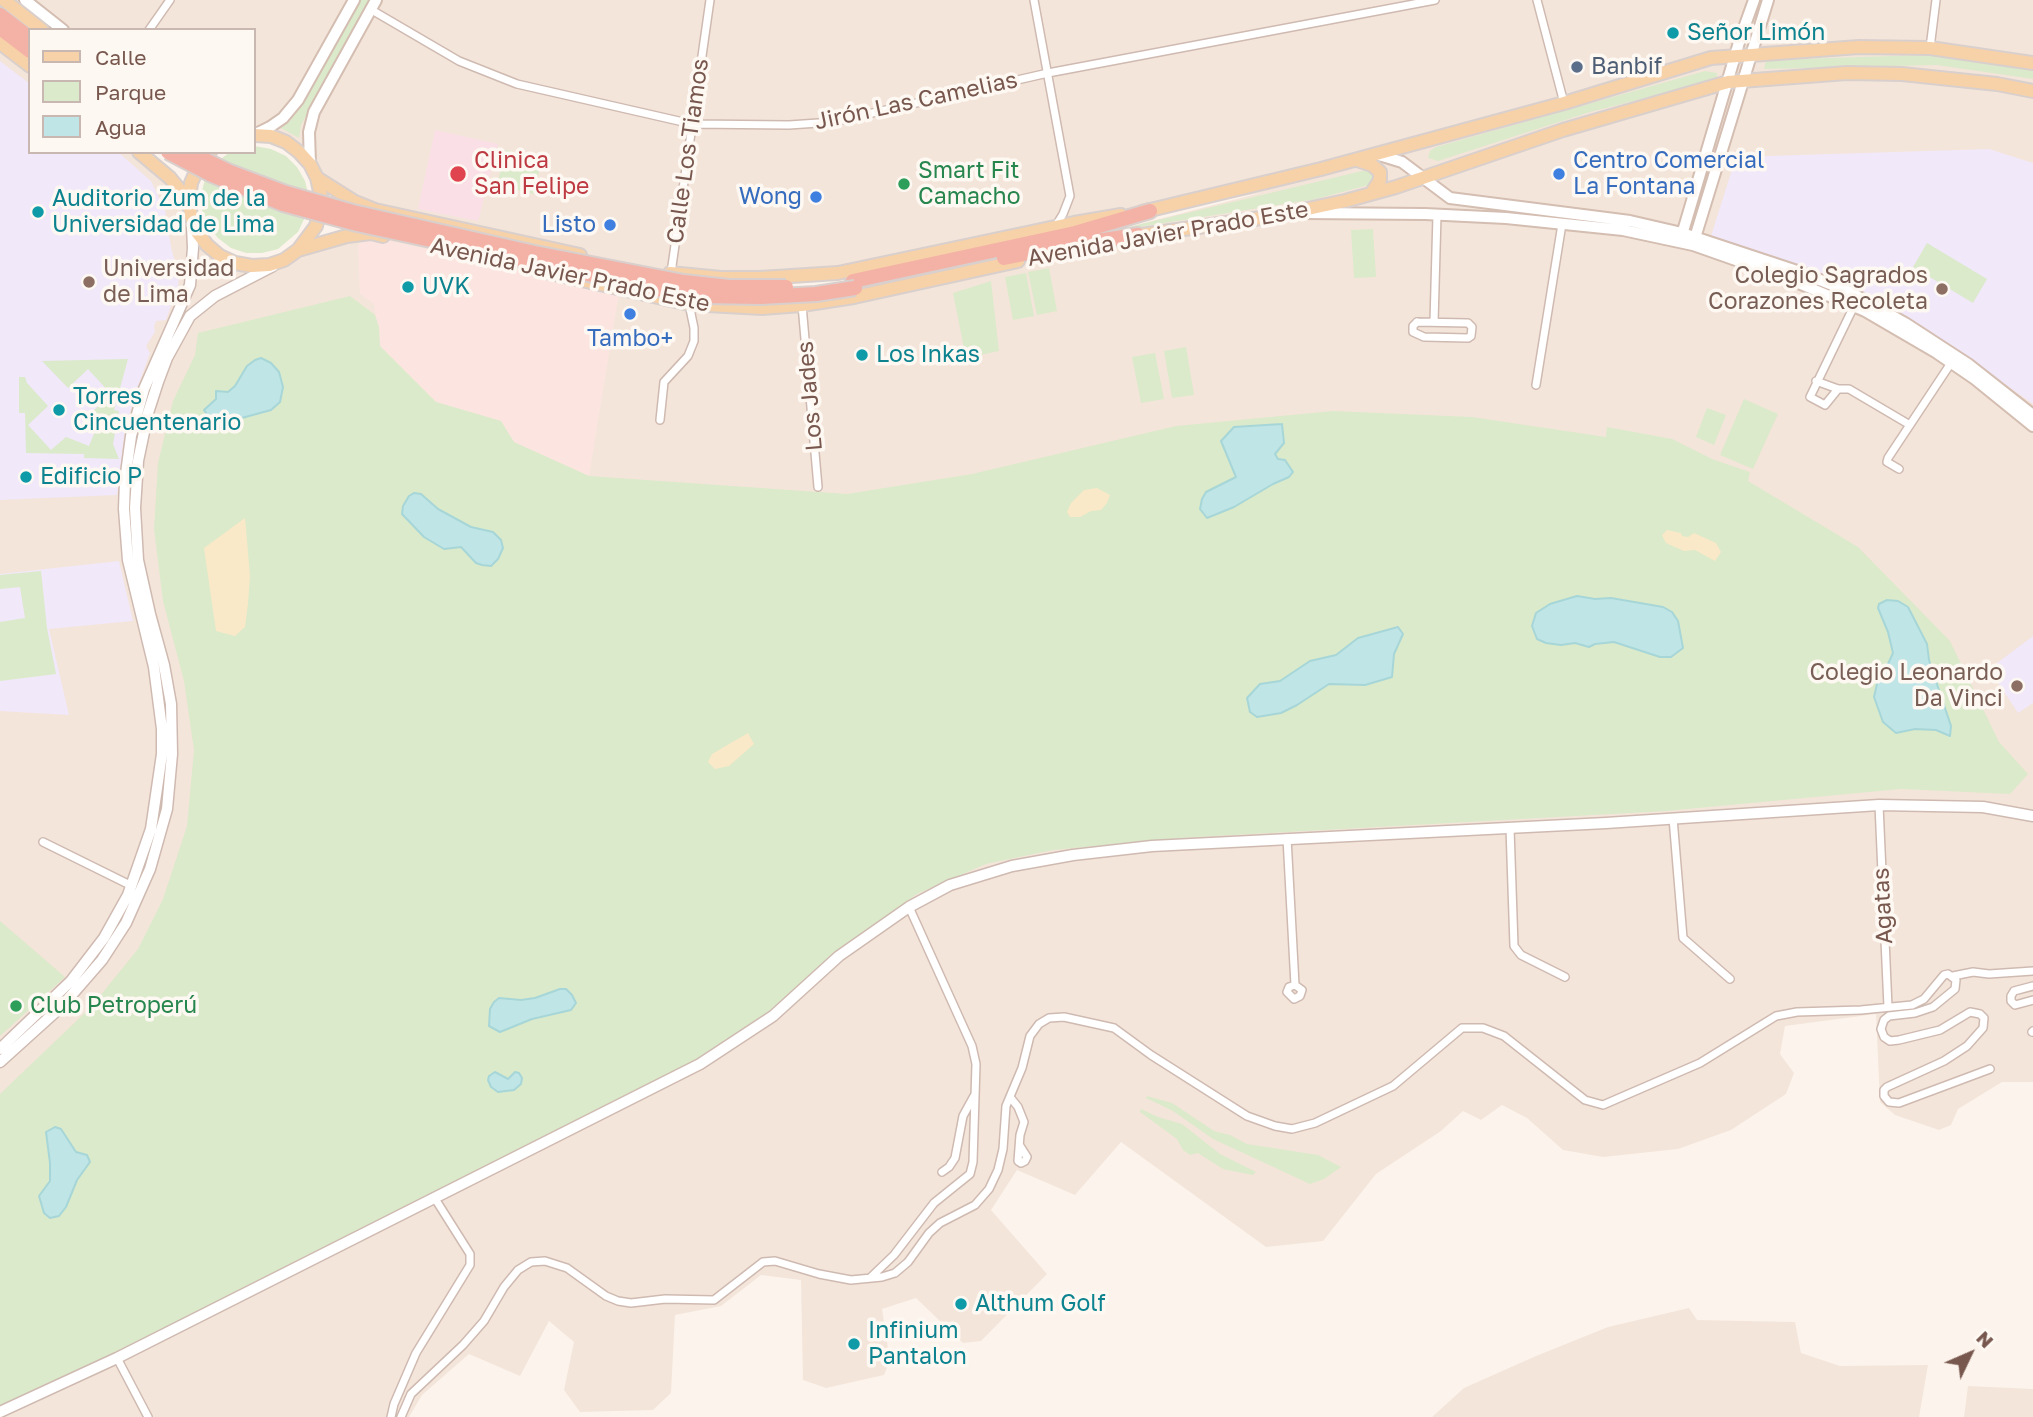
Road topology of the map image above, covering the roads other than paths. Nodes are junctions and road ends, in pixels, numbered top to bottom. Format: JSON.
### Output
{"nodes":[{"id":1,"x":4,"y":0,"type":"edge"},
{"id":2,"x":25,"y":0,"type":"edge"},
{"id":3,"x":170,"y":0,"type":"edge"},
{"id":4,"x":354,"y":0,"type":"edge"},
{"id":5,"x":710,"y":0,"type":"edge"},
{"id":6,"x":1034,"y":0,"type":"edge"},
{"id":7,"x":1435,"y":0,"type":"edge"},
{"id":8,"x":1537,"y":0,"type":"edge"},
{"id":9,"x":1754,"y":0,"type":"edge"},
{"id":10,"x":1768,"y":0,"type":"edge"},
{"id":11,"x":1936,"y":0,"type":"edge"},
{"id":12,"x":373,"y":4,"type":"edge"},
{"id":13,"x":0,"y":15,"type":"edge"},
{"id":14,"x":0,"y":28,"type":"edge"},
{"id":15,"x":39,"y":28,"type":"edge"},
{"id":16,"x":60,"y":28,"type":"edge"},
{"id":17,"x":150,"y":28,"type":"edge"},
{"id":18,"x":28,"y":36,"type":"edge"},
{"id":19,"x":0,"y":43,"type":"edge"},
{"id":20,"x":1930,"y":48,"type":"junction"},
{"id":21,"x":28,"y":49,"type":"edge"},
{"id":22,"x":1752,"y":54,"type":"junction"},
{"id":23,"x":1735,"y":55,"type":"junction"},
{"id":24,"x":2033,"y":63,"type":"edge"},
{"id":25,"x":28,"y":64,"type":"edge"},
{"id":26,"x":1048,"y":73,"type":"junction"},
{"id":27,"x":1744,"y":80,"type":"junction"},
{"id":28,"x":1728,"y":82,"type":"junction"},
{"id":29,"x":2033,"y":91,"type":"edge"},
{"id":30,"x":1564,"y":103,"type":"junction"},
{"id":31,"x":1717,"y":121,"type":"junction"},
{"id":32,"x":692,"y":124,"type":"junction"},
{"id":33,"x":1730,"y":124,"type":"junction"},
{"id":34,"x":256,"y":134,"type":"edge"},
{"id":35,"x":256,"y":135,"type":"edge"},
{"id":36,"x":141,"y":154,"type":"edge"},
{"id":37,"x":172,"y":154,"type":"edge"},
{"id":38,"x":193,"y":154,"type":"edge"},
{"id":39,"x":208,"y":154,"type":"edge"},
{"id":40,"x":1375,"y":154,"type":"junction"},
{"id":41,"x":1354,"y":160,"type":"junction"},
{"id":42,"x":310,"y":164,"type":"junction"},
{"id":43,"x":317,"y":177,"type":"junction"},
{"id":44,"x":1424,"y":177,"type":"junction"},
{"id":45,"x":1370,"y":194,"type":"junction"},
{"id":46,"x":1693,"y":197,"type":"junction"},
{"id":47,"x":189,"y":201,"type":"junction"},
{"id":48,"x":1705,"y":204,"type":"junction"},
{"id":49,"x":1150,"y":211,"type":"junction"},
{"id":50,"x":1293,"y":213,"type":"junction"},
{"id":51,"x":1437,"y":215,"type":"junction"},
{"id":52,"x":191,"y":216,"type":"junction"},
{"id":53,"x":1562,"y":224,"type":"junction"},
{"id":54,"x":1055,"y":227,"type":"junction"},
{"id":55,"x":475,"y":232,"type":"junction"},
{"id":56,"x":1138,"y":235,"type":"junction"},
{"id":57,"x":1681,"y":237,"type":"junction"},
{"id":58,"x":1694,"y":241,"type":"junction"},
{"id":59,"x":298,"y":250,"type":"junction"},
{"id":60,"x":468,"y":254,"type":"junction"},
{"id":61,"x":284,"y":260,"type":"junction"},
{"id":62,"x":671,"y":273,"type":"junction"},
{"id":63,"x":854,"y":284,"type":"junction"},
{"id":64,"x":658,"y":298,"type":"junction"},
{"id":65,"x":689,"y":304,"type":"junction"},
{"id":66,"x":802,"y":305,"type":"junction"},
{"id":67,"x":1854,"y":306,"type":"junction"},
{"id":68,"x":1434,"y":322,"type":"junction"},
{"id":69,"x":1951,"y":363,"type":"junction"},
{"id":70,"x":1816,"y":381,"type":"junction"},
{"id":71,"x":1536,"y":385,"type":"dead end"},
{"id":72,"x":1838,"y":389,"type":"junction"},
{"id":73,"x":2033,"y":415,"type":"edge"},
{"id":74,"x":660,"y":421,"type":"dead end"},
{"id":75,"x":1910,"y":425,"type":"junction"},
{"id":76,"x":2033,"y":426,"type":"edge"},
{"id":77,"x":1899,"y":469,"type":"dead end"},
{"id":78,"x":818,"y":487,"type":"dead end"},
{"id":79,"x":1879,"y":805,"type":"junction"},
{"id":80,"x":2033,"y":816,"type":"edge"},
{"id":81,"x":1672,"y":818,"type":"junction"},
{"id":82,"x":1510,"y":828,"type":"junction"},
{"id":83,"x":1287,"y":838,"type":"junction"},
{"id":84,"x":43,"y":842,"type":"dead end"},
{"id":85,"x":132,"y":886,"type":"junction"},
{"id":86,"x":909,"y":906,"type":"junction"},
{"id":87,"x":2033,"y":971,"type":"edge"},
{"id":88,"x":1953,"y":976,"type":"junction"},
{"id":89,"x":1565,"y":978,"type":"dead end"},
{"id":90,"x":1730,"y":979,"type":"dead end"},
{"id":91,"x":1295,"y":985,"type":"dead end"},
{"id":92,"x":2033,"y":986,"type":"edge"},
{"id":93,"x":2033,"y":1000,"type":"edge"},
{"id":94,"x":1888,"y":1007,"type":"junction"},
{"id":95,"x":0,"y":1049,"type":"edge"},
{"id":96,"x":0,"y":1062,"type":"edge"},
{"id":97,"x":1990,"y":1069,"type":"dead end"},
{"id":98,"x":974,"y":1096,"type":"junction"},
{"id":99,"x":1010,"y":1097,"type":"junction"},
{"id":100,"x":1020,"y":1146,"type":"dead end"},
{"id":101,"x":942,"y":1171,"type":"dead end"},
{"id":102,"x":435,"y":1197,"type":"junction"},
{"id":103,"x":869,"y":1279,"type":"junction"},
{"id":104,"x":117,"y":1358,"type":"junction"},
{"id":105,"x":1,"y":1413,"type":"edge"},
{"id":106,"x":148,"y":1417,"type":"edge"},
{"id":107,"x":391,"y":1417,"type":"edge"},
{"id":108,"x":401,"y":1417,"type":"edge"}],
"edges":[{"from":1,"to":15,"type":"main road"},
{"from":2,"to":16,"type":"main road"},
{"from":3,"to":17,"type":"street"},
{"from":4,"to":34,"type":"main road"},
{"from":5,"to":32,"type":"street","name":"Calle Los Tiamos"},
{"from":6,"to":26,"type":"street"},
{"from":7,"to":26,"type":"street","name":"Jirón Las Camelias"},
{"from":8,"to":30,"type":"street"},
{"from":9,"to":23,"type":"main road"},
{"from":10,"to":22,"type":"main road"},
{"from":11,"to":20,"type":"street"},
{"from":12,"to":32,"type":"street","name":"Jirón Las Camelias"},
{"from":12,"to":42,"type":"main road"},
{"from":13,"to":18,"type":"highway"},
{"from":14,"to":21,"type":"highway"},
{"from":19,"to":25,"type":"main road"},
{"from":20,"to":22,"type":"main road","name":"Avenida Javier Prado Este"},
{"from":20,"to":24,"type":"main road","name":"Avenida Javier Prado Este"},
{"from":22,"to":23,"type":"main road","name":"Avenida Javier Prado Este"},
{"from":22,"to":27,"type":"main road"},
{"from":23,"to":28,"type":"main road"},
{"from":23,"to":30,"type":"main road","name":"Avenida Javier Prado Este"},
{"from":26,"to":32,"type":"street","name":"Jirón Las Camelias"},
{"from":26,"to":54,"type":"street"},
{"from":27,"to":28,"type":"main road","name":"Avenida Javier Prado Este"},
{"from":27,"to":29,"type":"main road","name":"Avenida Javier Prado Este"},
{"from":27,"to":33,"type":"main road"},
{"from":28,"to":31,"type":"main road"},
{"from":28,"to":44,"type":"main road","name":"Avenida Javier Prado Este"},
{"from":30,"to":40,"type":"main road","name":"Avenida Javier Prado Este"},
{"from":31,"to":33,"type":"main road"},
{"from":31,"to":46,"type":"main road"},
{"from":32,"to":62,"type":"street","name":"Calle Los Tiamos"},
{"from":33,"to":48,"type":"main road"},
{"from":35,"to":42,"type":"main road"},
{"from":36,"to":47,"type":"main road"},
{"from":37,"to":63,"type":"highway","bridge":true},
{"from":38,"to":63,"type":"highway","bridge":true},
{"from":39,"to":47,"type":"main road"},
{"from":40,"to":41,"type":"main road","name":"Avenida Javier Prado Este"},
{"from":40,"to":44,"type":"main road"},
{"from":41,"to":45,"type":"main road"},
{"from":41,"to":49,"type":"main road","name":"Avenida Javier Prado Este"},
{"from":42,"to":43,"type":"main road"},
{"from":43,"to":55,"type":"main road","name":"Avenida Javier Prado Este"},
{"from":43,"to":59,"type":"main road"},
{"from":44,"to":45,"type":"main road","name":"Avenida Javier Prado Este"},
{"from":44,"to":57,"type":"main road"},
{"from":45,"to":50,"type":"main road","name":"Avenida Javier Prado Este"},
{"from":46,"to":48,"type":"main road"},
{"from":46,"to":57,"type":"main road"},
{"from":47,"to":52,"type":"main road"},
{"from":48,"to":58,"type":"main road"},
{"from":49,"to":54,"type":"main road","name":"Avenida Javier Prado Este"},
{"from":49,"to":63,"type":"highway"},
{"from":50,"to":51,"type":"main road"},
{"from":50,"to":56,"type":"main road","name":"Avenida Javier Prado Este"},
{"from":51,"to":53,"type":"main road"},
{"from":51,"to":68,"type":"street"},
{"from":52,"to":61,"type":"main road"},
{"from":52,"to":85,"type":"street"},
{"from":53,"to":57,"type":"main road"},
{"from":53,"to":71,"type":"street"},
{"from":54,"to":62,"type":"main road","name":"Avenida Javier Prado Este"},
{"from":55,"to":60,"type":"main road"},
{"from":55,"to":62,"type":"main road","name":"Avenida Javier Prado Este"},
{"from":56,"to":63,"type":"highway"},
{"from":56,"to":66,"type":"main road","name":"Avenida Javier Prado Este"},
{"from":57,"to":58,"type":"main road"},
{"from":58,"to":67,"type":"main road"},
{"from":58,"to":73,"type":"main road"},
{"from":59,"to":60,"type":"main road","name":"Avenida Javier Prado Este"},
{"from":59,"to":61,"type":"main road"},
{"from":60,"to":64,"type":"main road","name":"Avenida Javier Prado Este"},
{"from":61,"to":96,"type":"street"},
{"from":62,"to":64,"type":"street","name":"Calle Los Tiamos"},
{"from":64,"to":65,"type":"main road","name":"Avenida Javier Prado Este"},
{"from":65,"to":66,"type":"main road","name":"Avenida Javier Prado Este"},
{"from":65,"to":74,"type":"street"},
{"from":66,"to":78,"type":"street","name":"Los Jades"},
{"from":67,"to":69,"type":"main road"},
{"from":67,"to":70,"type":"street"},
{"from":68,"to":68,"type":"street"},
{"from":69,"to":75,"type":"street"},
{"from":69,"to":76,"type":"main road"},
{"from":70,"to":72,"type":"street"},
{"from":70,"to":72,"type":"street"},
{"from":72,"to":75,"type":"street"},
{"from":75,"to":77,"type":"street"},
{"from":79,"to":80,"type":"street"},
{"from":79,"to":81,"type":"street"},
{"from":79,"to":94,"type":"street","name":"Agatas"},
{"from":81,"to":82,"type":"street"},
{"from":81,"to":90,"type":"street"},
{"from":82,"to":83,"type":"street"},
{"from":82,"to":89,"type":"street"},
{"from":83,"to":86,"type":"street"},
{"from":83,"to":91,"type":"street"},
{"from":84,"to":85,"type":"street"},
{"from":85,"to":95,"type":"street"},
{"from":86,"to":98,"type":"street"},
{"from":86,"to":102,"type":"street"},
{"from":87,"to":88,"type":"street"},
{"from":88,"to":94,"type":"street"},
{"from":88,"to":97,"type":"street"},
{"from":92,"to":93,"type":"street"},
{"from":94,"to":99,"type":"street"},
{"from":98,"to":101,"type":"street"},
{"from":98,"to":103,"type":"street"},
{"from":99,"to":100,"type":"street"},
{"from":99,"to":103,"type":"street"},
{"from":102,"to":104,"type":"street"},
{"from":102,"to":107,"type":"street"},
{"from":103,"to":108,"type":"street"},
{"from":104,"to":105,"type":"street"},
{"from":104,"to":106,"type":"street"}]}
